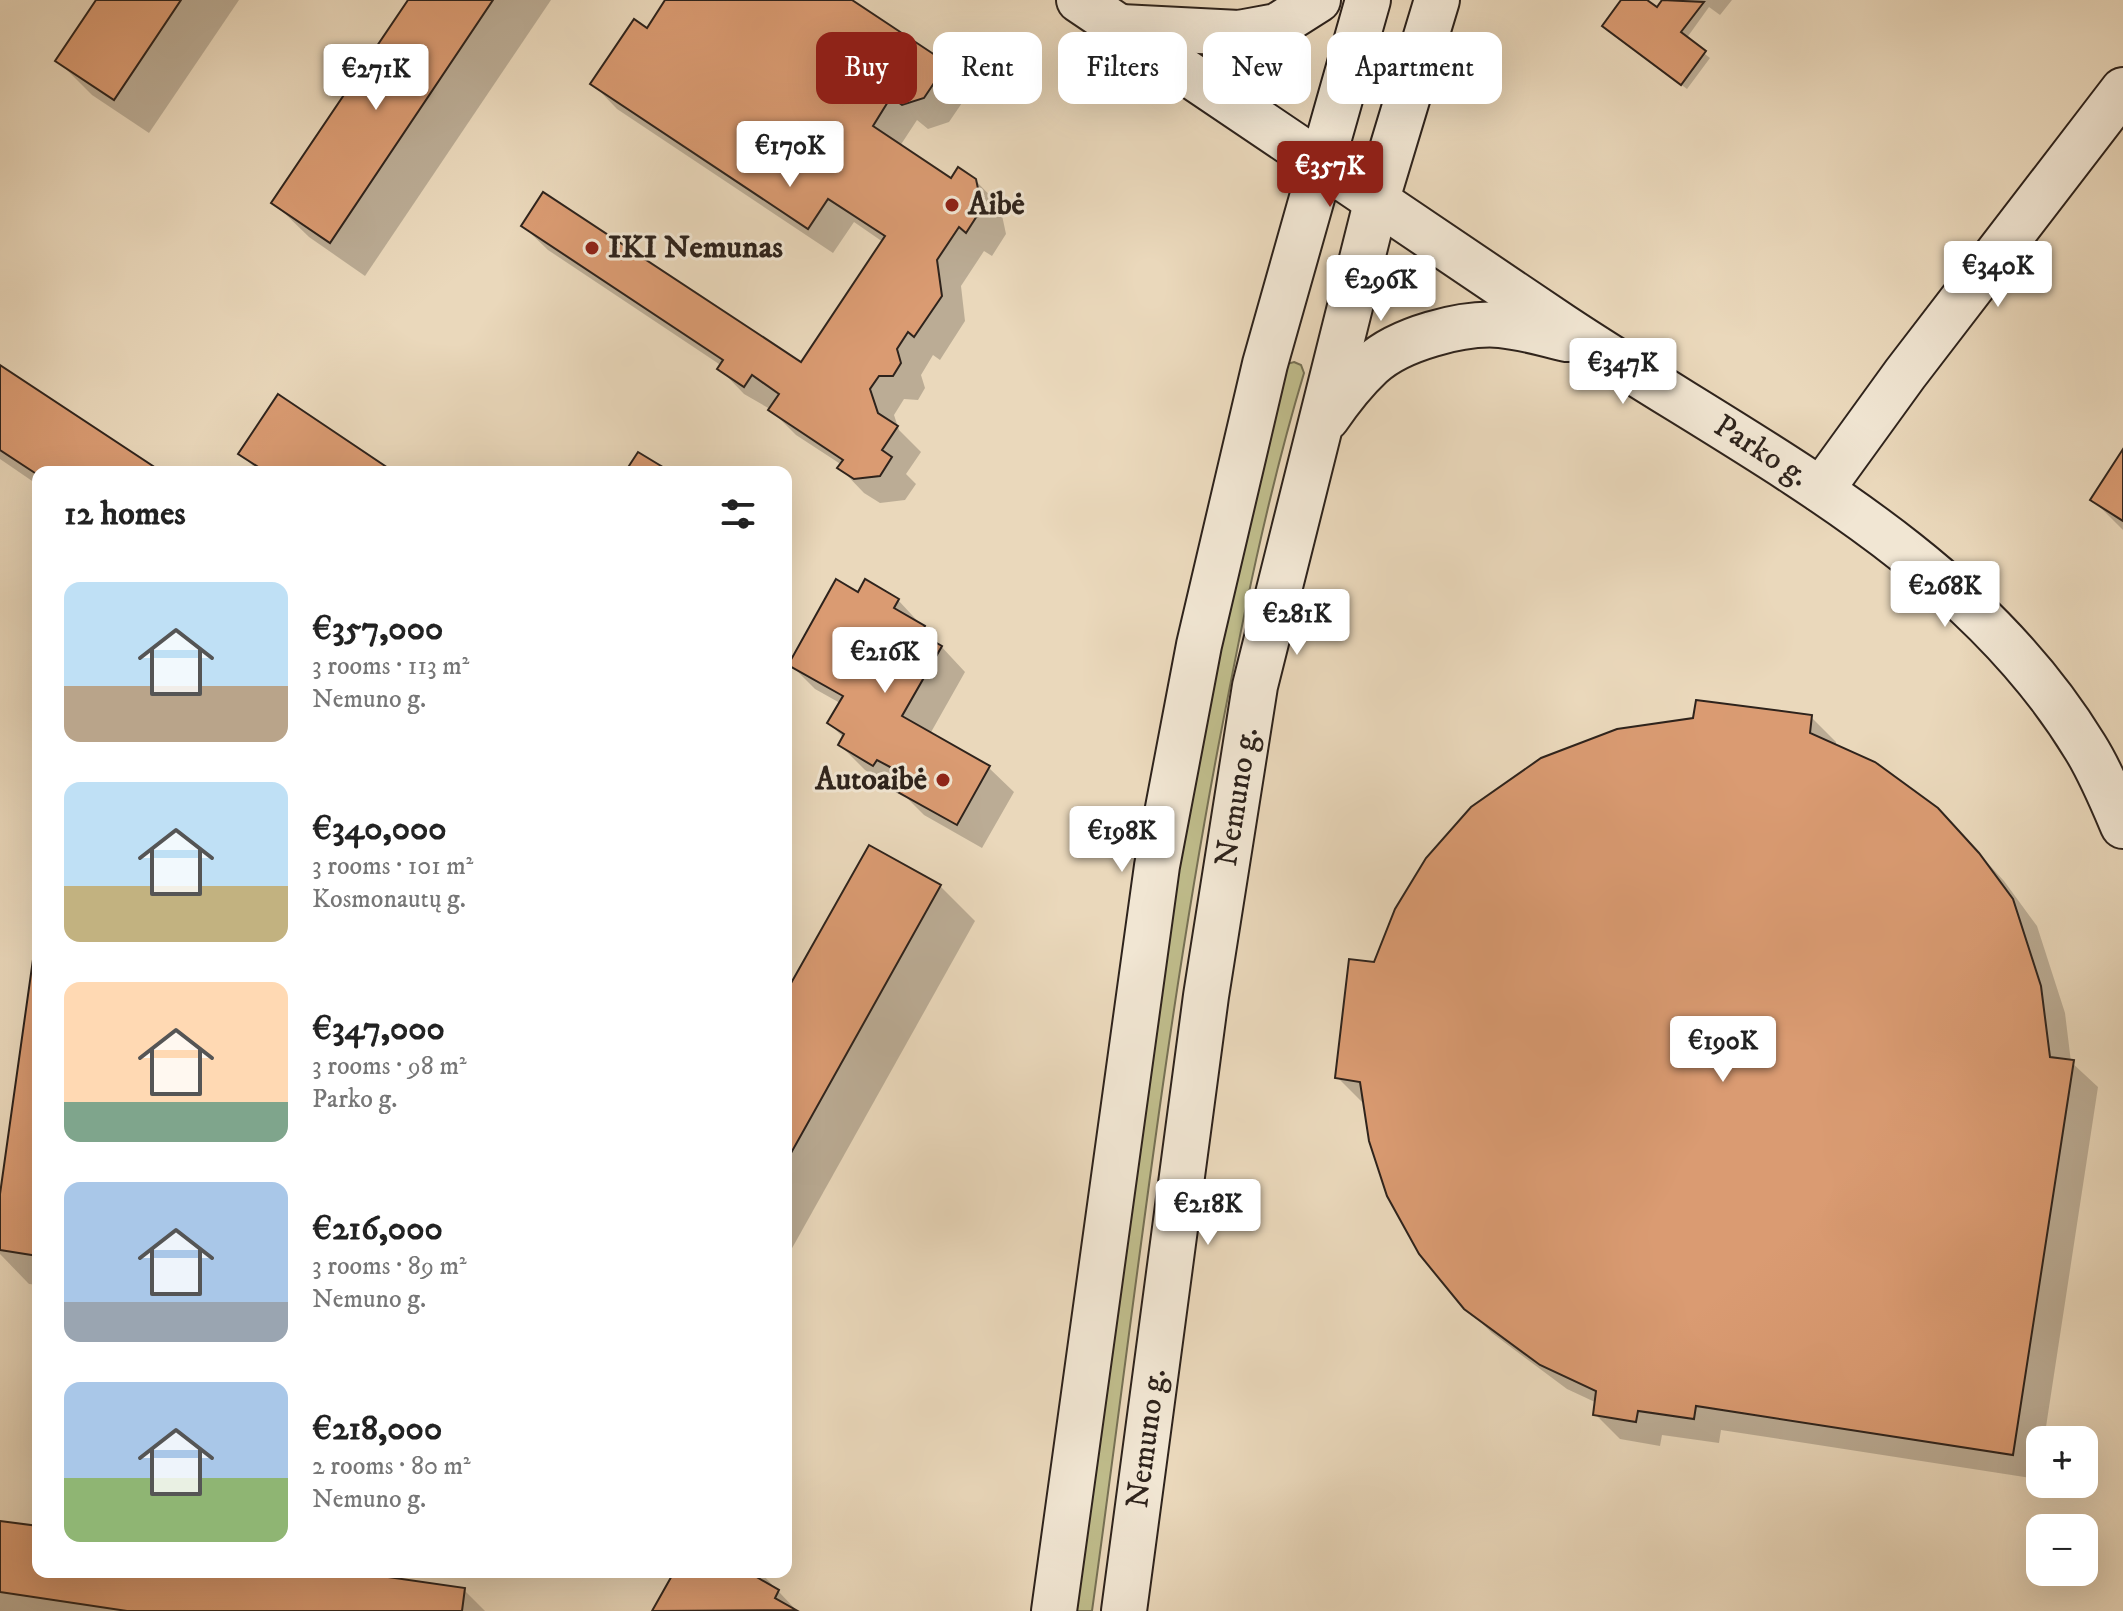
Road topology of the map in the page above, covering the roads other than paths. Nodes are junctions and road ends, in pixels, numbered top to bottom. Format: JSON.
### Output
{"nodes":[{"id":1,"x":1079,"y":0,"type":"edge"},
{"id":2,"x":1318,"y":0,"type":"edge"},
{"id":3,"x":1368,"y":0,"type":"edge"},
{"id":4,"x":1437,"y":0,"type":"edge"},
{"id":5,"x":1120,"y":27,"type":"junction"},
{"id":6,"x":2123,"y":90,"type":"edge"},
{"id":7,"x":1321,"y":163,"type":"junction"},
{"id":8,"x":1377,"y":199,"type":"junction"},
{"id":9,"x":1588,"y":343,"type":"junction"},
{"id":10,"x":1318,"y":429,"type":"junction"},
{"id":11,"x":1821,"y":490,"type":"junction"},
{"id":12,"x":2123,"y":826,"type":"edge"},
{"id":13,"x":1054,"y":1611,"type":"edge"},
{"id":14,"x":1124,"y":1611,"type":"edge"}],
"edges":[{"from":1,"to":5,"type":"main road","name":"Parko g."},
{"from":2,"to":5,"type":"main road"},
{"from":3,"to":7,"type":"main road","name":"Nemuno g."},
{"from":4,"to":8,"type":"main road","name":"Nemuno g."},
{"from":5,"to":7,"type":"main road","name":"Parko g."},
{"from":6,"to":11,"type":"main road"},
{"from":7,"to":8,"type":"main road","name":"Parko g."},
{"from":7,"to":13,"type":"main road","name":"Nemuno g."},
{"from":8,"to":9,"type":"main road","name":"Parko g."},
{"from":8,"to":10,"type":"main road","name":"Nemuno g."},
{"from":9,"to":10,"type":"main road"},
{"from":9,"to":11,"type":"main road","name":"Parko g."},
{"from":10,"to":14,"type":"main road","name":"Nemuno g."},
{"from":11,"to":12,"type":"main road","name":"Parko g."}]}
